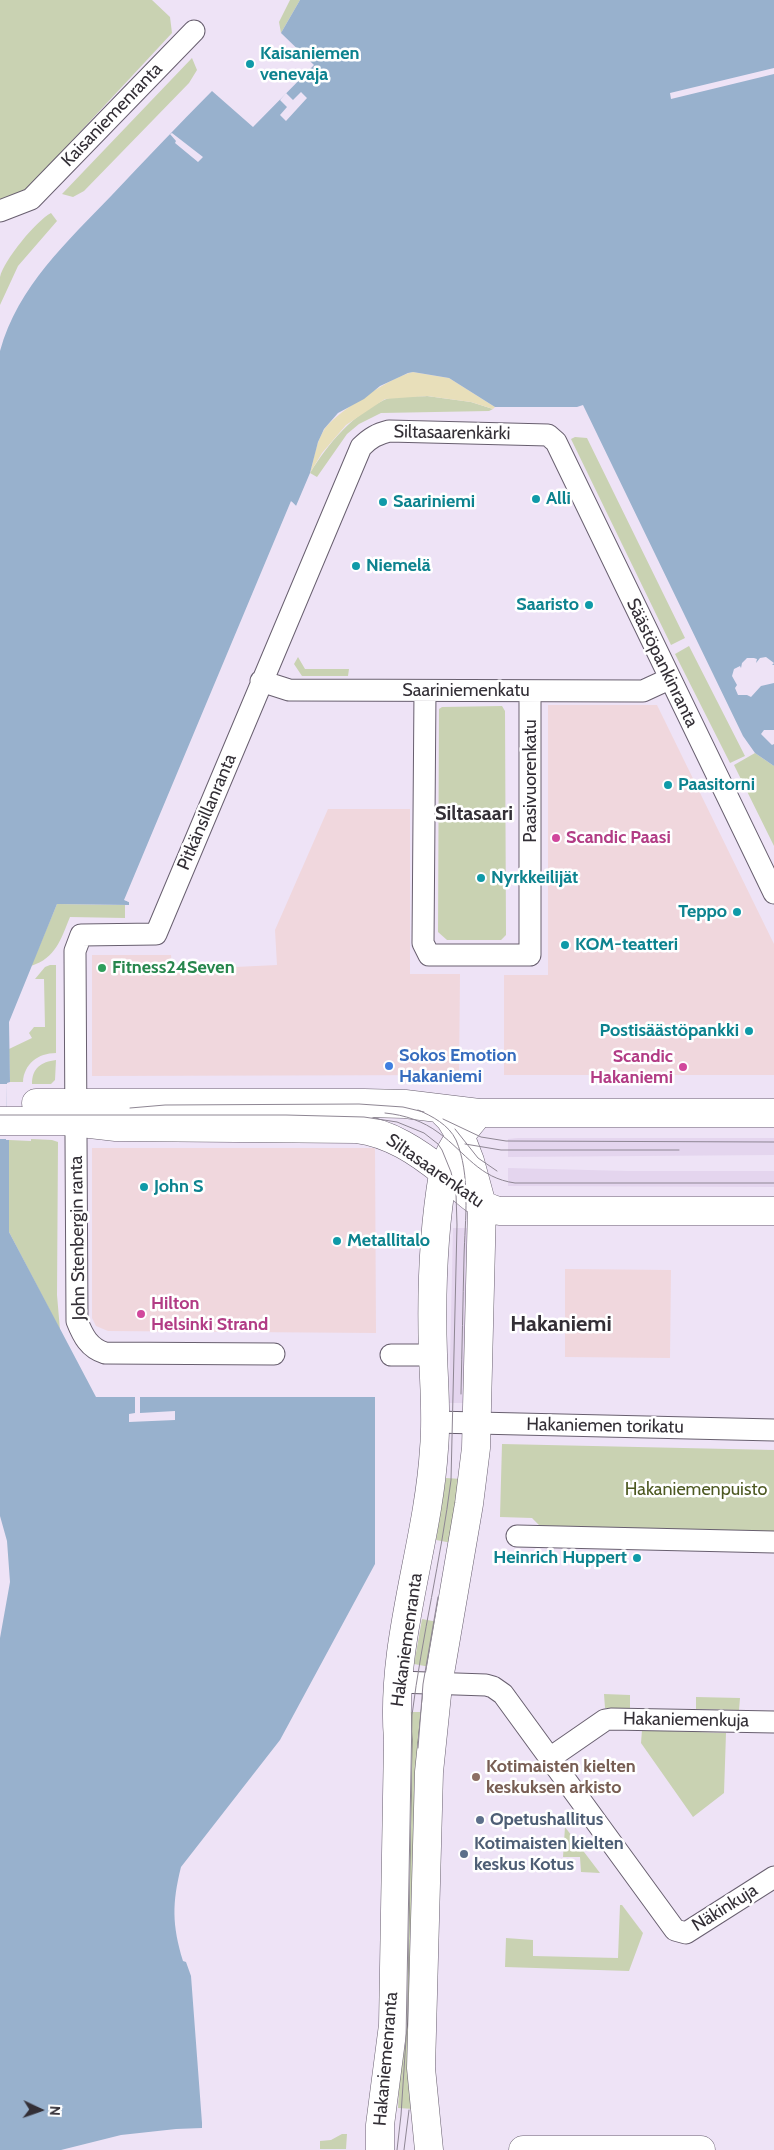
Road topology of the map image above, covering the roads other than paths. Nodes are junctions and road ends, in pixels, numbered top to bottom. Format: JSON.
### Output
{"nodes":[{"id":1,"x":194,"y":31,"type":"dead end"},
{"id":2,"x":0,"y":211,"type":"edge"},
{"id":3,"x":548,"y":435,"type":"joint"},
{"id":4,"x":361,"y":447,"type":"joint"},
{"id":5,"x":670,"y":679,"type":"junction"},
{"id":6,"x":261,"y":682,"type":"junction"},
{"id":7,"x":425,"y":691,"type":"junction"},
{"id":8,"x":530,"y":692,"type":"junction"},
{"id":9,"x":774,"y":893,"type":"edge"},
{"id":10,"x":440,"y":1109,"type":"junction"},
{"id":11,"x":3,"y":1112,"type":"edge"},
{"id":12,"x":76,"y":1113,"type":"junction"},
{"id":13,"x":479,"y":1113,"type":"junction"},
{"id":14,"x":774,"y":1114,"type":"edge"},
{"id":15,"x":460,"y":1136,"type":"junction"},
{"id":16,"x":444,"y":1172,"type":"junction"},
{"id":17,"x":482,"y":1206,"type":"junction"},
{"id":18,"x":774,"y":1211,"type":"edge"},
{"id":19,"x":274,"y":1354,"type":"dead end"},
{"id":20,"x":392,"y":1355,"type":"dead end"},
{"id":21,"x":433,"y":1355,"type":"junction"},
{"id":22,"x":435,"y":1422,"type":"junction"},
{"id":23,"x":477,"y":1422,"type":"junction"},
{"id":24,"x":774,"y":1430,"type":"edge"},
{"id":25,"x":517,"y":1536,"type":"dead end"},
{"id":26,"x":774,"y":1542,"type":"edge"},
{"id":27,"x":398,"y":1682,"type":"junction"},
{"id":28,"x":438,"y":1685,"type":"junction"},
{"id":29,"x":774,"y":1722,"type":"edge"},
{"id":30,"x":550,"y":1758,"type":"junction"},
{"id":31,"x":774,"y":1877,"type":"edge"},
{"id":32,"x":380,"y":2150,"type":"edge"},
{"id":33,"x":429,"y":2150,"type":"edge"},
{"id":34,"x":522,"y":2150,"type":"edge"},
{"id":35,"x":701,"y":2150,"type":"edge"}],
"edges":[{"from":1,"to":2,"type":"street","name":"Kaisaniemenranta"},
{"from":3,"to":4,"type":"street","name":"Siltasaarenkärki"},
{"from":3,"to":5,"type":"street","name":"Säästöpankinranta"},
{"from":4,"to":6,"type":"street","name":"Pitkänsillanranta"},
{"from":5,"to":8,"type":"street","name":"Saariniemenkatu"},
{"from":5,"to":9,"type":"street","name":"Säästöpankinranta"},
{"from":6,"to":7,"type":"street","name":"Saariniemenkatu"},
{"from":6,"to":12,"type":"street","name":"Pitkänsillanranta"},
{"from":7,"to":8,"type":"street","name":"Saariniemenkatu"},
{"from":7,"to":8,"type":"street","name":"Paasivuorenkatu"},
{"from":10,"to":12,"type":"main road","name":"Siltasaarenkatu"},
{"from":10,"to":13,"type":"main road","name":"Siltasaarenkatu"},
{"from":10,"to":15,"type":"main road","name":"Hakaniemenranta"},
{"from":11,"to":12,"type":"main road","name":"Siltasaarenkatu"},
{"from":12,"to":16,"type":"main road","name":"Siltasaarenkatu"},
{"from":12,"to":19,"type":"street","name":"John Stenbergin ranta"},
{"from":13,"to":14,"type":"main road","name":"Siltasaarenkatu"},
{"from":13,"to":15,"type":"main road","name":"Hakaniemenranta"},
{"from":15,"to":16,"type":"main road","name":"Hakaniemenranta"},
{"from":15,"to":17,"type":"main road","name":"Hakaniemenranta"},
{"from":16,"to":17,"type":"main road","name":"Siltasaarenkatu"},
{"from":16,"to":21,"type":"main road","name":"Hakaniemenranta"},
{"from":17,"to":18,"type":"main road","name":"Siltasaarenkatu"},
{"from":17,"to":23,"type":"main road","name":"Hakaniemenranta"},
{"from":20,"to":21,"type":"street"},
{"from":21,"to":22,"type":"main road","name":"Hakaniemenranta"},
{"from":22,"to":23,"type":"street","name":"Hakaniemen torikatu"},
{"from":22,"to":27,"type":"main road","name":"Hakaniemenranta"},
{"from":23,"to":24,"type":"street","name":"Hakaniemen torikatu"},
{"from":23,"to":28,"type":"main road","name":"Hakaniemenranta"},
{"from":25,"to":26,"type":"street"},
{"from":27,"to":28,"type":"street"},
{"from":27,"to":32,"type":"main road","name":"Hakaniemenranta"},
{"from":28,"to":30,"type":"street"},
{"from":28,"to":33,"type":"main road","name":"Hakaniemenranta"},
{"from":29,"to":30,"type":"street","name":"Hakaniemenkuja"},
{"from":30,"to":31,"type":"street","name":"Näkinkuja"},
{"from":34,"to":35,"type":"main road"}]}
